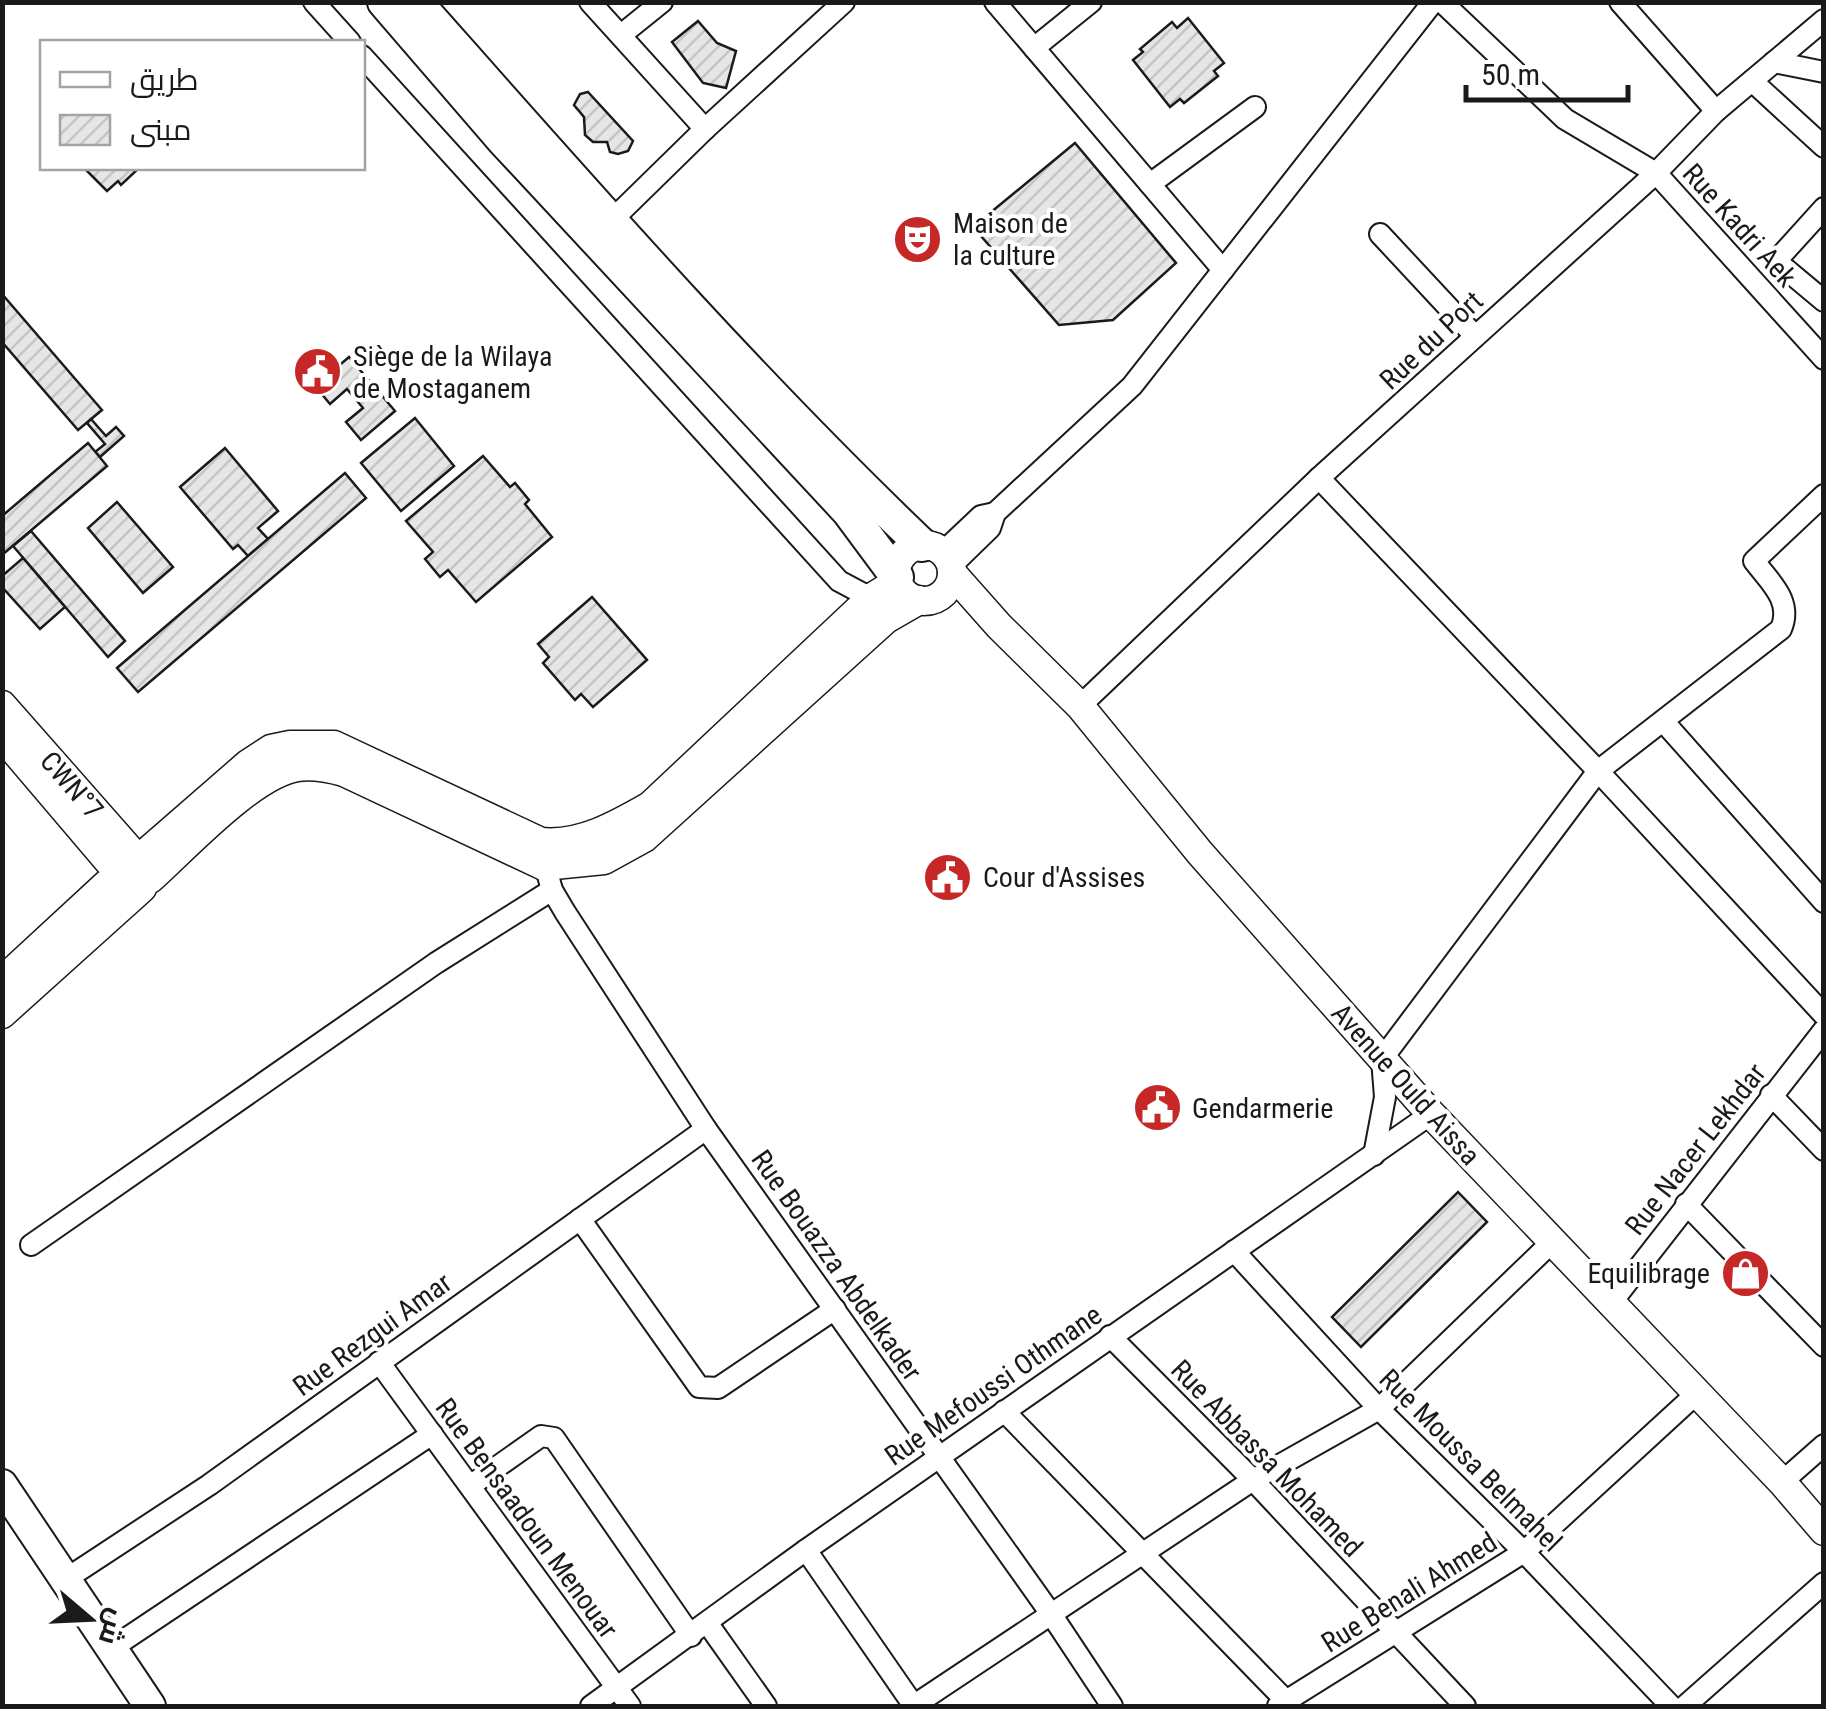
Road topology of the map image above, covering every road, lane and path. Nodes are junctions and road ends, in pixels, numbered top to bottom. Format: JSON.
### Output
{"nodes":[{"id":1,"x":314,"y":2,"type":"edge"},
{"id":2,"x":590,"y":2,"type":"edge"},
{"id":3,"x":662,"y":2,"type":"edge"},
{"id":4,"x":844,"y":2,"type":"edge"},
{"id":5,"x":995,"y":2,"type":"edge"},
{"id":6,"x":1091,"y":2,"type":"edge"},
{"id":7,"x":1433,"y":2,"type":"edge"},
{"id":8,"x":1442,"y":2,"type":"edge"},
{"id":9,"x":1620,"y":2,"type":"edge"},
{"id":10,"x":395,"y":7,"type":"edge"},
{"id":11,"x":1824,"y":20,"type":"edge"},
{"id":12,"x":621,"y":35,"type":"junction"},
{"id":13,"x":348,"y":40,"type":"edge"},
{"id":14,"x":1034,"y":48,"type":"junction"},
{"id":15,"x":365,"y":59,"type":"edge"},
{"id":16,"x":1774,"y":62,"type":"junction"},
{"id":17,"x":1824,"y":72,"type":"edge"},
{"id":18,"x":1752,"y":81,"type":"junction"},
{"id":19,"x":1255,"y":107,"type":"dead end"},
{"id":20,"x":1716,"y":111,"type":"junction"},
{"id":21,"x":705,"y":129,"type":"junction"},
{"id":22,"x":1824,"y":148,"type":"edge"},
{"id":23,"x":1656,"y":173,"type":"junction"},
{"id":24,"x":1150,"y":184,"type":"junction"},
{"id":25,"x":1824,"y":208,"type":"edge"},
{"id":26,"x":610,"y":222,"type":"junction"},
{"id":27,"x":1380,"y":234,"type":"dead end"},
{"id":28,"x":1223,"y":270,"type":"junction"},
{"id":29,"x":1824,"y":301,"type":"edge"},
{"id":30,"x":1475,"y":336,"type":"junction"},
{"id":31,"x":1824,"y":358,"type":"edge"},
{"id":32,"x":1319,"y":478,"type":"junction"},
{"id":33,"x":1824,"y":495,"type":"edge"},
{"id":34,"x":942,"y":559,"type":"junction"},
{"id":35,"x":912,"y":589,"type":"junction"},
{"id":36,"x":871,"y":598,"type":"junction"},
{"id":37,"x":999,"y":626,"type":"junction"},
{"id":38,"x":2,"y":705,"type":"edge"},
{"id":39,"x":1080,"y":706,"type":"junction"},
{"id":40,"x":1663,"y":720,"type":"junction"},
{"id":41,"x":2,"y":736,"type":"edge"},
{"id":42,"x":1598,"y":771,"type":"junction"},
{"id":43,"x":546,"y":866,"type":"junction"},
{"id":44,"x":135,"y":873,"type":"junction"},
{"id":45,"x":1824,"y":902,"type":"edge"},
{"id":46,"x":2,"y":981,"type":"edge"},
{"id":47,"x":2,"y":1014,"type":"edge"},
{"id":48,"x":1824,"y":1014,"type":"edge"},
{"id":49,"x":1824,"y":1030,"type":"edge"},
{"id":50,"x":1382,"y":1060,"type":"junction"},
{"id":51,"x":1771,"y":1095,"type":"junction"},
{"id":52,"x":1431,"y":1114,"type":"junction"},
{"id":53,"x":706,"y":1129,"type":"junction"},
{"id":54,"x":1824,"y":1150,"type":"edge"},
{"id":55,"x":1374,"y":1155,"type":"junction"},
{"id":56,"x":1686,"y":1204,"type":"junction"},
{"id":57,"x":580,"y":1219,"type":"junction"},
{"id":58,"x":1552,"y":1243,"type":"junction"},
{"id":59,"x":31,"y":1245,"type":"dead end"},
{"id":60,"x":1234,"y":1251,"type":"junction"},
{"id":61,"x":1611,"y":1303,"type":"junction"},
{"id":62,"x":835,"y":1309,"type":"junction"},
{"id":63,"x":1110,"y":1336,"type":"junction"},
{"id":64,"x":1824,"y":1346,"type":"edge"},
{"id":65,"x":379,"y":1362,"type":"junction"},
{"id":66,"x":1695,"y":1394,"type":"junction"},
{"id":67,"x":1379,"y":1409,"type":"junction"},
{"id":68,"x":1004,"y":1411,"type":"junction"},
{"id":69,"x":432,"y":1434,"type":"junction"},
{"id":70,"x":1824,"y":1445,"type":"edge"},
{"id":71,"x":940,"y":1458,"type":"junction"},
{"id":72,"x":1253,"y":1480,"type":"junction"},
{"id":73,"x":1782,"y":1482,"type":"junction"},
{"id":74,"x":2,"y":1485,"type":"edge"},
{"id":75,"x":470,"y":1486,"type":"junction"},
{"id":76,"x":1824,"y":1532,"type":"edge"},
{"id":77,"x":806,"y":1550,"type":"junction"},
{"id":78,"x":1143,"y":1552,"type":"junction"},
{"id":79,"x":1524,"y":1552,"type":"junction"},
{"id":80,"x":66,"y":1580,"type":"junction"},
{"id":81,"x":1824,"y":1583,"type":"edge"},
{"id":82,"x":1051,"y":1614,"type":"junction"},
{"id":83,"x":699,"y":1630,"type":"junction"},
{"id":84,"x":1395,"y":1633,"type":"junction"},
{"id":85,"x":112,"y":1648,"type":"junction"},
{"id":86,"x":617,"y":1688,"type":"junction"},
{"id":87,"x":147,"y":1705,"type":"edge"},
{"id":88,"x":1285,"y":1705,"type":"edge"},
{"id":89,"x":591,"y":1706,"type":"edge"},
{"id":90,"x":630,"y":1706,"type":"edge"},
{"id":91,"x":766,"y":1706,"type":"edge"},
{"id":92,"x":914,"y":1706,"type":"edge"},
{"id":93,"x":1112,"y":1706,"type":"edge"},
{"id":94,"x":1464,"y":1706,"type":"edge"},
{"id":95,"x":1671,"y":1706,"type":"edge"},
{"id":96,"x":1684,"y":1706,"type":"edge"}],
"edges":[{"from":1,"to":13,"type":"street"},
{"from":2,"to":12,"type":"street"},
{"from":3,"to":12,"type":"street"},
{"from":4,"to":21,"type":"street"},
{"from":5,"to":14,"type":"street"},
{"from":6,"to":14,"type":"street"},
{"from":7,"to":28,"type":"street"},
{"from":8,"to":23,"type":"street","name":"Rue Kadri Aek"},
{"from":9,"to":20,"type":"street"},
{"from":10,"to":26,"type":"highway"},
{"from":10,"to":35,"type":"highway"},
{"from":11,"to":16,"type":"street","name":"Rue du Port"},
{"from":12,"to":21,"type":"street"},
{"from":14,"to":24,"type":"street"},
{"from":15,"to":36,"type":"street"},
{"from":16,"to":17,"type":"street"},
{"from":16,"to":18,"type":"street","name":"Rue du Port"},
{"from":18,"to":20,"type":"street","name":"Rue du Port"},
{"from":18,"to":22,"type":"street"},
{"from":19,"to":24,"type":"street"},
{"from":20,"to":23,"type":"street","name":"Rue du Port"},
{"from":21,"to":26,"type":"street"},
{"from":23,"to":30,"type":"street","name":"Rue du Port"},
{"from":23,"to":31,"type":"street","name":"Rue Kadri Aek"},
{"from":24,"to":28,"type":"street"},
{"from":25,"to":29,"type":"street"},
{"from":26,"to":34,"type":"highway"},
{"from":27,"to":30,"type":"street"},
{"from":28,"to":34,"type":"street"},
{"from":30,"to":32,"type":"street","name":"Rue du Port"},
{"from":32,"to":39,"type":"street","name":"Rue du Port"},
{"from":32,"to":42,"type":"street"},
{"from":33,"to":40,"type":"street"},
{"from":34,"to":35,"type":"main road"},
{"from":34,"to":35,"type":"main road"},
{"from":34,"to":37,"type":"main road","name":"Avenue Ould Aissa"},
{"from":35,"to":36,"type":"main road"},
{"from":35,"to":37,"type":"main road"},
{"from":35,"to":43,"type":"main road"},
{"from":36,"to":43,"type":"main road"},
{"from":37,"to":39,"type":"main road","name":"Avenue Ould Aissa"},
{"from":38,"to":44,"type":"main road","name":"CWN°7"},
{"from":39,"to":50,"type":"main road","name":"Avenue Ould Aissa"},
{"from":40,"to":42,"type":"street"},
{"from":40,"to":45,"type":"street"},
{"from":41,"to":44,"type":"main road"},
{"from":42,"to":48,"type":"street"},
{"from":42,"to":50,"type":"street"},
{"from":43,"to":44,"type":"main road"},
{"from":43,"to":53,"type":"street","name":"Rue Bouazza Abdelkader"},
{"from":43,"to":59,"type":"street"},
{"from":44,"to":46,"type":"main road"},
{"from":44,"to":47,"type":"main road"},
{"from":49,"to":51,"type":"street","name":"Rue Nacer Lekhdar"},
{"from":50,"to":52,"type":"main road","name":"Avenue Ould Aissa"},
{"from":50,"to":55,"type":"street"},
{"from":51,"to":54,"type":"street"},
{"from":51,"to":56,"type":"street","name":"Rue Nacer Lekhdar"},
{"from":52,"to":55,"type":"street","name":"Rue Mefoussi Othmane"},
{"from":52,"to":58,"type":"main road","name":"Avenue Ould Aissa"},
{"from":53,"to":57,"type":"street","name":"Rue Rezgui Amar"},
{"from":53,"to":62,"type":"street","name":"Rue Bouazza Abdelkader"},
{"from":55,"to":60,"type":"street","name":"Rue Mefoussi Othmane"},
{"from":56,"to":61,"type":"street","name":"Rue Nacer Lekhdar"},
{"from":56,"to":64,"type":"street"},
{"from":57,"to":62,"type":"street"},
{"from":57,"to":65,"type":"street","name":"Rue Rezgui Amar"},
{"from":58,"to":61,"type":"main road","name":"Avenue Ould Aissa"},
{"from":58,"to":67,"type":"street"},
{"from":60,"to":63,"type":"street","name":"Rue Mefoussi Othmane"},
{"from":60,"to":67,"type":"street","name":"Rue Moussa Belmahel"},
{"from":61,"to":66,"type":"main road","name":"Avenue Ould Aissa"},
{"from":62,"to":71,"type":"street","name":"Rue Bouazza Abdelkader"},
{"from":63,"to":68,"type":"street","name":"Rue Mefoussi Othmane"},
{"from":63,"to":72,"type":"street","name":"Rue Abbassa Mohamed"},
{"from":65,"to":69,"type":"street","name":"Rue Bensaadoun Menouar"},
{"from":65,"to":80,"type":"street","name":"Rue Rezgui Amar"},
{"from":66,"to":73,"type":"main road","name":"Avenue Ould Aissa"},
{"from":66,"to":79,"type":"street","name":"Rue Benali Ahmed"},
{"from":67,"to":72,"type":"street"},
{"from":67,"to":79,"type":"street","name":"Rue Moussa Belmahel"},
{"from":68,"to":71,"type":"street","name":"Rue Mefoussi Othmane"},
{"from":68,"to":78,"type":"street"},
{"from":69,"to":75,"type":"street","name":"Rue Bensaadoun Menouar"},
{"from":69,"to":85,"type":"street"},
{"from":70,"to":73,"type":"street"},
{"from":71,"to":77,"type":"street","name":"Rue Mefoussi Othmane"},
{"from":71,"to":82,"type":"street","name":"Rue Bouazza Abdelkader"},
{"from":72,"to":78,"type":"street"},
{"from":72,"to":84,"type":"street","name":"Rue Abbassa Mohamed"},
{"from":73,"to":76,"type":"main road","name":"Avenue Ould Aissa"},
{"from":74,"to":80,"type":"main road"},
{"from":75,"to":83,"type":"street"},
{"from":75,"to":86,"type":"street","name":"Rue Bensaadoun Menouar"},
{"from":77,"to":83,"type":"street","name":"Rue Mefoussi Othmane"},
{"from":77,"to":92,"type":"street"},
{"from":78,"to":82,"type":"street"},
{"from":78,"to":88,"type":"street"},
{"from":79,"to":84,"type":"street","name":"Rue Benali Ahmed"},
{"from":79,"to":95,"type":"street","name":"Rue Moussa Belmahel"},
{"from":80,"to":85,"type":"main road"},
{"from":81,"to":96,"type":"street"},
{"from":82,"to":92,"type":"street"},
{"from":82,"to":93,"type":"street","name":"Rue Bouazza Abdelkader"},
{"from":83,"to":86,"type":"street","name":"Rue Mefoussi Othmane"},
{"from":83,"to":91,"type":"street"},
{"from":84,"to":88,"type":"street","name":"Rue Benali Ahmed"},
{"from":84,"to":94,"type":"street","name":"Rue Abbassa Mohamed"},
{"from":85,"to":87,"type":"main road"},
{"from":86,"to":89,"type":"street","name":"Rue Mefoussi Othmane"},
{"from":86,"to":90,"type":"street","name":"Rue Bensaadoun Menouar"}]}
